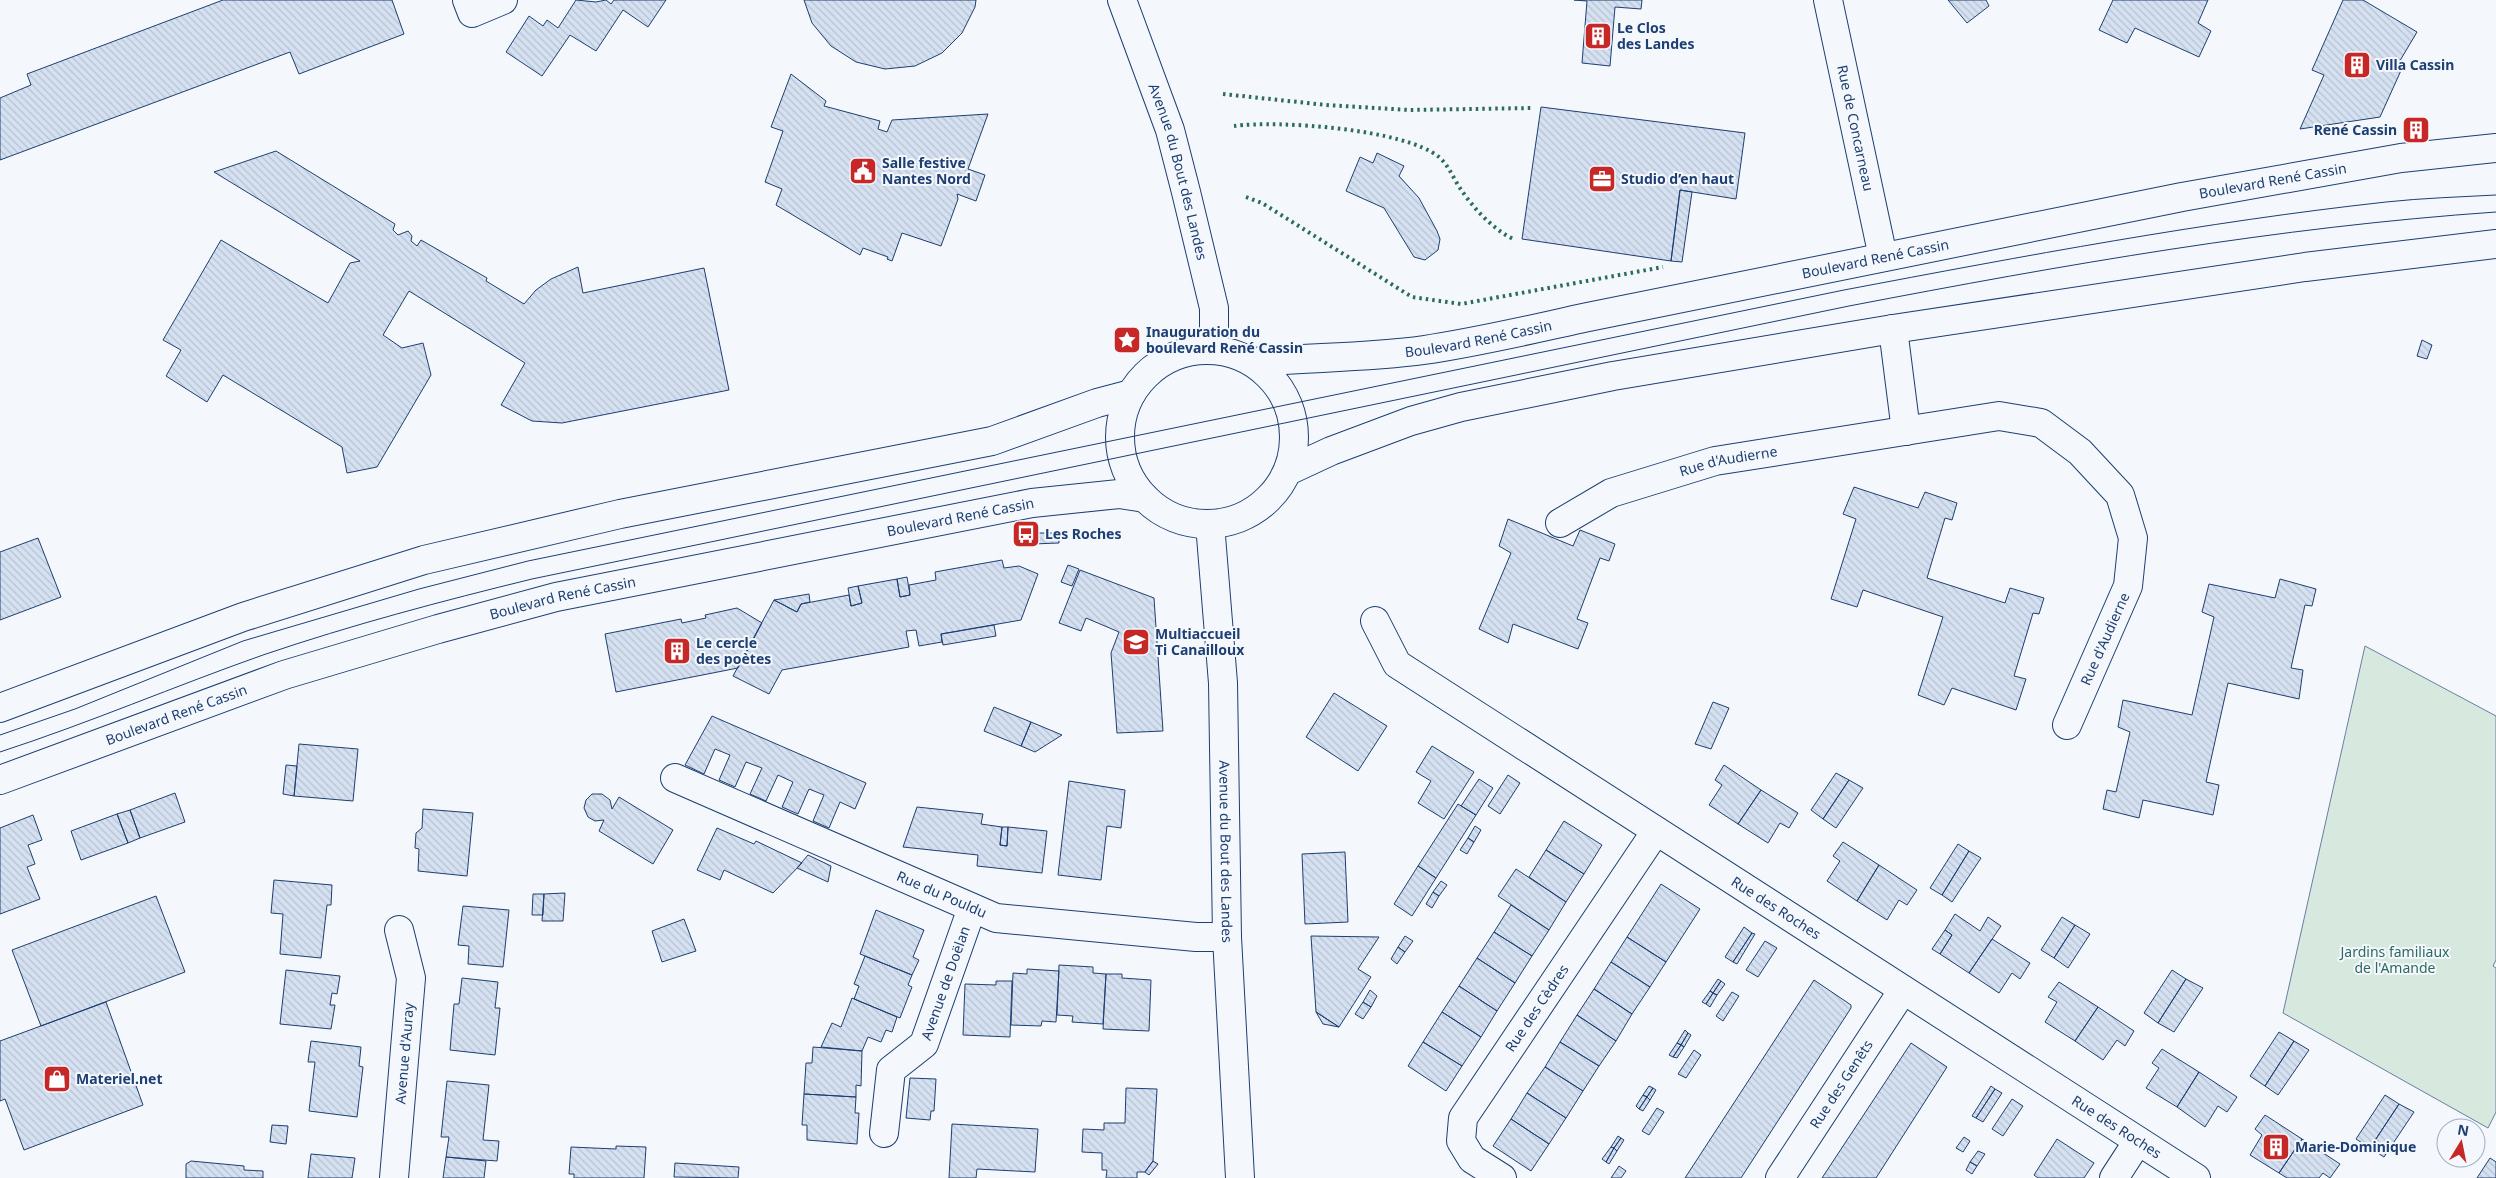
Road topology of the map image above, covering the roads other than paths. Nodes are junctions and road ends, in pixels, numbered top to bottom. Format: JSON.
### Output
{"nodes":[{"id":1,"x":467,"y":0,"type":"edge"},
{"id":2,"x":503,"y":0,"type":"edge"},
{"id":3,"x":1122,"y":0,"type":"edge"},
{"id":4,"x":1828,"y":0,"type":"edge"},
{"id":5,"x":2496,"y":148,"type":"edge"},
{"id":6,"x":2496,"y":244,"type":"edge"},
{"id":7,"x":1883,"y":257,"type":"junction"},
{"id":8,"x":1894,"y":329,"type":"junction"},
{"id":9,"x":1214,"y":350,"type":"junction"},
{"id":10,"x":1254,"y":362,"type":"junction"},
{"id":11,"x":1131,"y":394,"type":"junction"},
{"id":12,"x":1906,"y":431,"type":"junction"},
{"id":13,"x":1288,"y":471,"type":"junction"},
{"id":14,"x":1145,"y":498,"type":"junction"},
{"id":15,"x":1560,"y":523,"type":"dead end"},
{"id":16,"x":1210,"y":524,"type":"junction"},
{"id":17,"x":1375,"y":620,"type":"dead end"},
{"id":18,"x":0,"y":708,"type":"edge"},
{"id":19,"x":2067,"y":725,"type":"dead end"},
{"id":20,"x":675,"y":778,"type":"dead end"},
{"id":21,"x":0,"y":780,"type":"edge"},
{"id":22,"x":1656,"y":831,"type":"junction"},
{"id":23,"x":972,"y":908,"type":"junction"},
{"id":24,"x":399,"y":930,"type":"dead end"},
{"id":25,"x":1227,"y":937,"type":"junction"},
{"id":26,"x":1903,"y":990,"type":"junction"},
{"id":27,"x":884,"y":1133,"type":"dead end"},
{"id":28,"x":2138,"y":1141,"type":"junction"},
{"id":29,"x":394,"y":1178,"type":"edge"},
{"id":30,"x":1240,"y":1178,"type":"edge"},
{"id":31,"x":1502,"y":1178,"type":"edge"},
{"id":32,"x":1780,"y":1178,"type":"edge"},
{"id":33,"x":2114,"y":1178,"type":"edge"},
{"id":34,"x":2196,"y":1178,"type":"edge"}],
"edges":[{"from":1,"to":2,"type":"main road"},
{"from":3,"to":9,"type":"main road","name":"Avenue du Bout des Landes"},
{"from":4,"to":7,"type":"main road","name":"Rue de Concarneau"},
{"from":5,"to":7,"type":"main road","name":"Boulevard René Cassin"},
{"from":6,"to":8,"type":"main road"},
{"from":7,"to":10,"type":"main road","name":"Boulevard René Cassin"},
{"from":8,"to":12,"type":"main road"},
{"from":8,"to":13,"type":"main road"},
{"from":9,"to":10,"type":"main road"},
{"from":9,"to":11,"type":"main road"},
{"from":10,"to":13,"type":"main road"},
{"from":11,"to":14,"type":"main road"},
{"from":11,"to":18,"type":"main road"},
{"from":12,"to":15,"type":"main road","name":"Rue d'Audierne"},
{"from":12,"to":19,"type":"main road","name":"Rue d'Audierne"},
{"from":13,"to":16,"type":"main road"},
{"from":14,"to":16,"type":"main road"},
{"from":14,"to":21,"type":"main road","name":"Boulevard René Cassin"},
{"from":16,"to":25,"type":"main road","name":"Avenue du Bout des Landes"},
{"from":17,"to":22,"type":"main road","name":"Rue des Roches"},
{"from":20,"to":23,"type":"main road","name":"Rue du Pouldu"},
{"from":22,"to":26,"type":"main road","name":"Rue des Roches"},
{"from":22,"to":31,"type":"main road","name":"Rue des Cèdres"},
{"from":23,"to":25,"type":"main road","name":"Rue du Pouldu"},
{"from":23,"to":27,"type":"main road","name":"Avenue de Doëlan"},
{"from":24,"to":29,"type":"main road","name":"Avenue d'Auray"},
{"from":25,"to":30,"type":"main road","name":"Avenue du Bout des Landes"},
{"from":26,"to":28,"type":"main road","name":"Rue des Roches"},
{"from":26,"to":32,"type":"main road","name":"Rue des Genêts"},
{"from":28,"to":33,"type":"main road"},
{"from":28,"to":34,"type":"main road","name":"Rue des Roches"}]}
